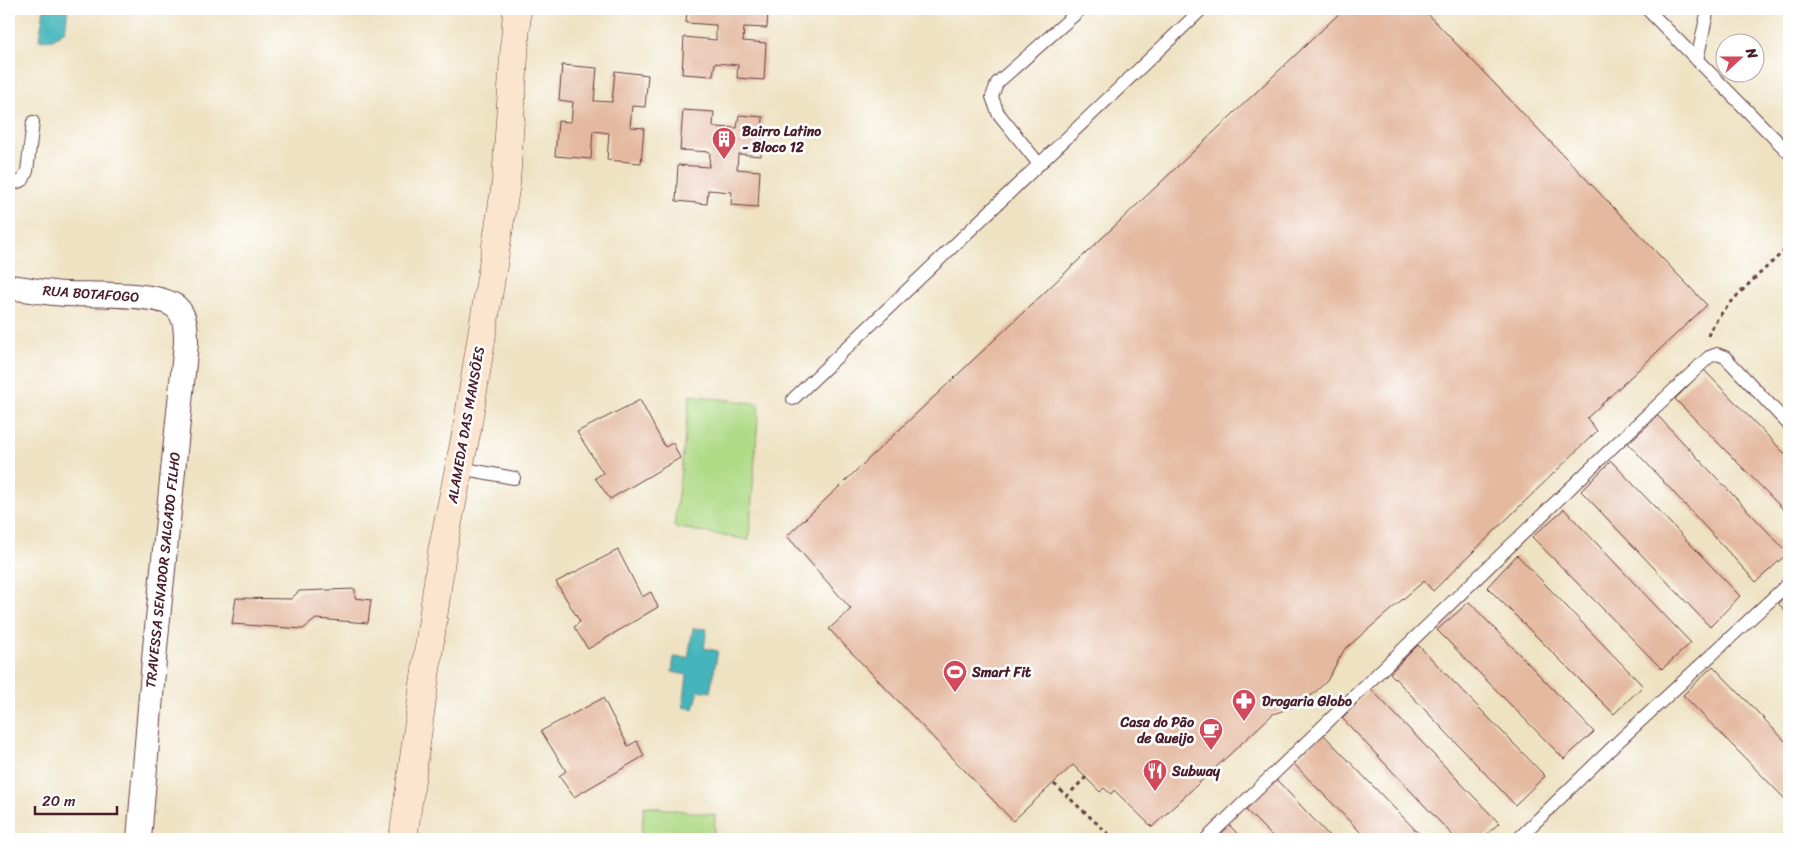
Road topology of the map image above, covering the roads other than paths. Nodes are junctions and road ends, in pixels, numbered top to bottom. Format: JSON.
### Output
{"nodes":[{"id":1,"x":517,"y":9,"type":"edge"},
{"id":2,"x":1081,"y":9,"type":"edge"},
{"id":3,"x":1202,"y":9,"type":"edge"},
{"id":4,"x":1647,"y":9,"type":"edge"},
{"id":5,"x":1708,"y":9,"type":"edge"},
{"id":6,"x":1697,"y":60,"type":"junction"},
{"id":7,"x":33,"y":122,"type":"dead end"},
{"id":8,"x":1789,"y":153,"type":"edge"},
{"id":9,"x":1039,"y":164,"type":"junction"},
{"id":10,"x":9,"y":184,"type":"edge"},
{"id":11,"x":9,"y":287,"type":"edge"},
{"id":12,"x":173,"y":305,"type":"joint"},
{"id":13,"x":793,"y":400,"type":"dead end"},
{"id":14,"x":1789,"y":425,"type":"edge"},
{"id":15,"x":460,"y":468,"type":"junction"},
{"id":16,"x":514,"y":478,"type":"dead end"},
{"id":17,"x":1789,"y":583,"type":"edge"},
{"id":18,"x":139,"y":839,"type":"edge"},
{"id":19,"x":403,"y":839,"type":"edge"},
{"id":20,"x":1206,"y":839,"type":"edge"},
{"id":21,"x":1518,"y":839,"type":"edge"}],
"edges":[{"from":1,"to":15,"type":"street","name":"ALAMEDA DAS MANSÕES"},
{"from":2,"to":9,"type":"lane"},
{"from":3,"to":9,"type":"lane"},
{"from":4,"to":6,"type":"lane"},
{"from":5,"to":6,"type":"lane"},
{"from":6,"to":8,"type":"lane"},
{"from":7,"to":10,"type":"lane"},
{"from":9,"to":13,"type":"lane"},
{"from":11,"to":12,"type":"street","name":"RUA BOTAFOGO"},
{"from":12,"to":18,"type":"street","name":"TRAVESSA SENADOR SALGADO FILHO"},
{"from":14,"to":20,"type":"lane"},
{"from":15,"to":16,"type":"lane"},
{"from":15,"to":19,"type":"street","name":"ALAMEDA DAS MANSÕES"},
{"from":17,"to":21,"type":"lane"}]}
